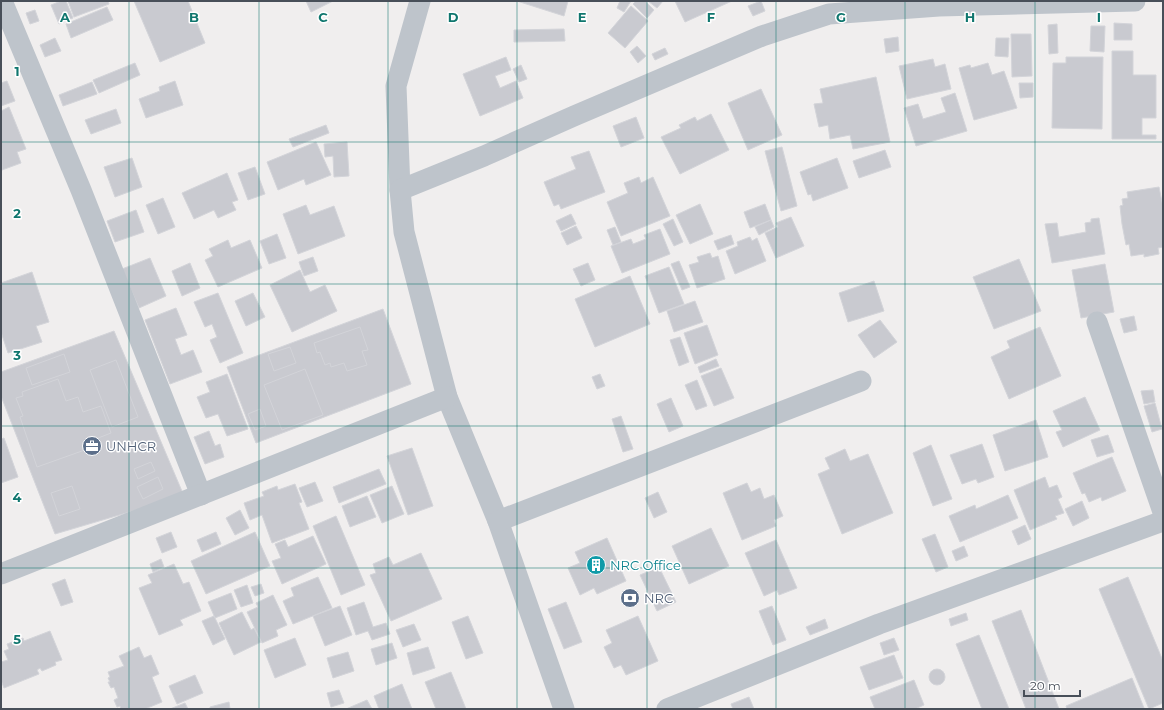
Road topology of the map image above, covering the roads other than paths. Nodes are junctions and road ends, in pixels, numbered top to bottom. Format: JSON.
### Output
{"nodes":[{"id":1,"x":2,"y":1,"type":"edge"},
{"id":2,"x":420,"y":1,"type":"edge"},
{"id":3,"x":1135,"y":1,"type":"edge"},
{"id":4,"x":400,"y":190,"type":"junction"},
{"id":5,"x":1097,"y":322,"type":"dead end"},
{"id":6,"x":861,"y":381,"type":"dead end"},
{"id":7,"x":447,"y":397,"type":"junction"},
{"id":8,"x":201,"y":495,"type":"junction"},
{"id":9,"x":1163,"y":512,"type":"edge"},
{"id":10,"x":498,"y":521,"type":"junction"},
{"id":11,"x":1163,"y":521,"type":"edge"},
{"id":12,"x":1,"y":574,"type":"edge"},
{"id":13,"x":564,"y":709,"type":"edge"},
{"id":14,"x":667,"y":709,"type":"edge"}],
"edges":[{"from":1,"to":8,"type":"street"},
{"from":2,"to":4,"type":"street"},
{"from":3,"to":4,"type":"street"},
{"from":4,"to":7,"type":"street"},
{"from":5,"to":9,"type":"street"},
{"from":6,"to":10,"type":"street"},
{"from":7,"to":8,"type":"street"},
{"from":7,"to":10,"type":"street"},
{"from":8,"to":12,"type":"street"},
{"from":10,"to":13,"type":"street"},
{"from":11,"to":14,"type":"street"}]}
